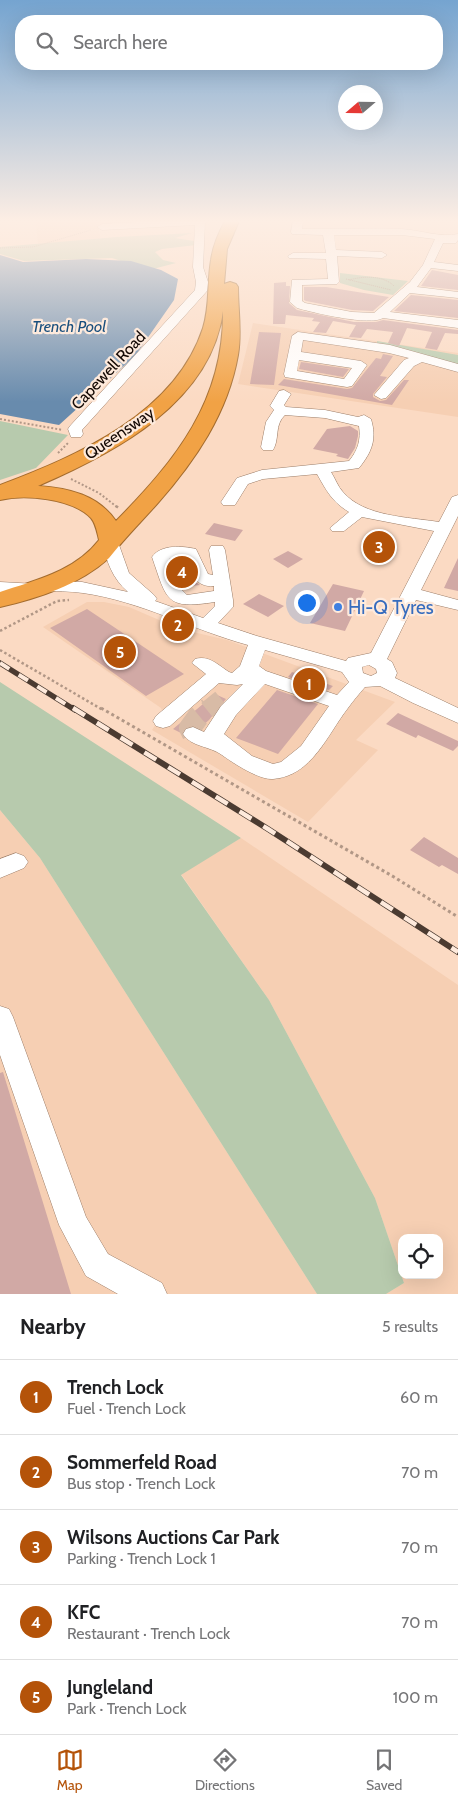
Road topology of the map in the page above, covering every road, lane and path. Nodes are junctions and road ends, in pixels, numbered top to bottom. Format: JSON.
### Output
{"nodes":[{"id":1,"x":202,"y":281,"type":"edge"},
{"id":2,"x":215,"y":281,"type":"edge"},
{"id":3,"x":229,"y":281,"type":"edge"},
{"id":4,"x":333,"y":281,"type":"edge"},
{"id":5,"x":355,"y":281,"type":"edge"},
{"id":6,"x":380,"y":281,"type":"edge"},
{"id":7,"x":415,"y":281,"type":"edge"},
{"id":8,"x":389,"y":289,"type":"junction"},
{"id":9,"x":407,"y":292,"type":"junction"},
{"id":10,"x":458,"y":295,"type":"edge"},
{"id":11,"x":301,"y":306,"type":"joint"},
{"id":12,"x":381,"y":314,"type":"junction"},
{"id":13,"x":424,"y":320,"type":"junction"},
{"id":14,"x":458,"y":324,"type":"edge"},
{"id":15,"x":417,"y":333,"type":"dead end"},
{"id":16,"x":343,"y":342,"type":"junction"},
{"id":17,"x":294,"y":355,"type":"junction"},
{"id":18,"x":374,"y":356,"type":"dead end"},
{"id":19,"x":333,"y":358,"type":"dead end"},
{"id":20,"x":421,"y":358,"type":"junction"},
{"id":21,"x":361,"y":365,"type":"junction"},
{"id":22,"x":458,"y":368,"type":"edge"},
{"id":23,"x":284,"y":394,"type":"dead end"},
{"id":24,"x":381,"y":395,"type":"dead end"},
{"id":25,"x":282,"y":411,"type":"junction"},
{"id":26,"x":0,"y":419,"type":"edge"},
{"id":27,"x":60,"y":430,"type":"dead end"},
{"id":28,"x":76,"y":434,"type":"joint"},
{"id":29,"x":268,"y":447,"type":"dead end"},
{"id":30,"x":52,"y":459,"type":"dead end"},
{"id":31,"x":322,"y":469,"type":"junction"},
{"id":32,"x":0,"y":493,"type":"edge"},
{"id":33,"x":458,"y":500,"type":"edge"},
{"id":34,"x":229,"y":502,"type":"dead end"},
{"id":35,"x":360,"y":511,"type":"junction"},
{"id":36,"x":338,"y":528,"type":"dead end"},
{"id":37,"x":443,"y":528,"type":"junction"},
{"id":38,"x":111,"y":541,"type":"junction"},
{"id":39,"x":217,"y":550,"type":"dead end"},
{"id":40,"x":222,"y":579,"type":"junction"},
{"id":41,"x":0,"y":587,"type":"edge"},
{"id":42,"x":38,"y":587,"type":"junction"},
{"id":43,"x":411,"y":593,"type":"junction"},
{"id":44,"x":0,"y":600,"type":"edge"},
{"id":45,"x":224,"y":600,"type":"junction"},
{"id":46,"x":458,"y":605,"type":"edge"},
{"id":47,"x":159,"y":607,"type":"junction"},
{"id":48,"x":207,"y":624,"type":"junction"},
{"id":49,"x":258,"y":642,"type":"junction"},
{"id":50,"x":0,"y":650,"type":"edge"},
{"id":51,"x":202,"y":663,"type":"dead end"},
{"id":52,"x":379,"y":670,"type":"junction"},
{"id":53,"x":218,"y":674,"type":"junction"},
{"id":54,"x":356,"y":674,"type":"junction"},
{"id":55,"x":254,"y":677,"type":"junction"},
{"id":56,"x":223,"y":697,"type":"tunnel mouth"},
{"id":57,"x":341,"y":703,"type":"junction"},
{"id":58,"x":458,"y":716,"type":"edge"},
{"id":59,"x":163,"y":720,"type":"dead end"},
{"id":60,"x":193,"y":734,"type":"dead end"},
{"id":61,"x":221,"y":744,"type":"junction"},
{"id":62,"x":458,"y":917,"type":"edge"},
{"id":63,"x":0,"y":1018,"type":"edge"},
{"id":64,"x":151,"y":1294,"type":"edge"}],
"edges":[{"from":1,"to":28,"type":"street","name":"Capewell Road"},
{"from":2,"to":32,"type":"highway","name":"Queensway"},
{"from":3,"to":38,"type":"highway"},
{"from":4,"to":11,"type":"street"},
{"from":5,"to":8,"type":"path"},
{"from":6,"to":8,"type":"path"},
{"from":7,"to":9,"type":"street"},
{"from":8,"to":9,"type":"path"},
{"from":9,"to":10,"type":"street"},
{"from":9,"to":12,"type":"street"},
{"from":11,"to":12,"type":"street"},
{"from":12,"to":13,"type":"street"},
{"from":13,"to":14,"type":"street"},
{"from":13,"to":15,"type":"street"},
{"from":16,"to":17,"type":"street"},
{"from":16,"to":19,"type":"street"},
{"from":16,"to":20,"type":"street"},
{"from":17,"to":21,"type":"street"},
{"from":17,"to":21,"type":"street"},
{"from":18,"to":21,"type":"street"},
{"from":20,"to":22,"type":"street"},
{"from":20,"to":24,"type":"street"},
{"from":23,"to":25,"type":"street"},
{"from":25,"to":29,"type":"street"},
{"from":25,"to":31,"type":"street"},
{"from":26,"to":27,"type":"path"},
{"from":28,"to":30,"type":"path"},
{"from":31,"to":34,"type":"street"},
{"from":31,"to":35,"type":"street"},
{"from":32,"to":38,"type":"highway"},
{"from":33,"to":37,"type":"street"},
{"from":35,"to":36,"type":"street"},
{"from":35,"to":37,"type":"street"},
{"from":37,"to":43,"type":"street"},
{"from":38,"to":42,"type":"highway"},
{"from":38,"to":47,"type":"street"},
{"from":39,"to":40,"type":"street"},
{"from":40,"to":45,"type":"street"},
{"from":40,"to":45,"type":"street"},
{"from":41,"to":42,"type":"street"},
{"from":42,"to":44,"type":"highway"},
{"from":42,"to":47,"type":"street"},
{"from":43,"to":46,"type":"street"},
{"from":43,"to":52,"type":"street"},
{"from":45,"to":48,"type":"street"},
{"from":47,"to":48,"type":"street"},
{"from":48,"to":49,"type":"street"},
{"from":49,"to":54,"type":"street"},
{"from":49,"to":55,"type":"street"},
{"from":50,"to":62,"type":"path"},
{"from":51,"to":53,"type":"street"},
{"from":52,"to":54,"type":"street"},
{"from":52,"to":58,"type":"street"},
{"from":53,"to":55,"type":"street"},
{"from":53,"to":59,"type":"street"},
{"from":54,"to":57,"type":"street"},
{"from":55,"to":56,"type":"street"},
{"from":55,"to":57,"type":"street"},
{"from":55,"to":61,"type":"street"},
{"from":57,"to":61,"type":"street"},
{"from":60,"to":61,"type":"street"},
{"from":63,"to":64,"type":"street"}]}
